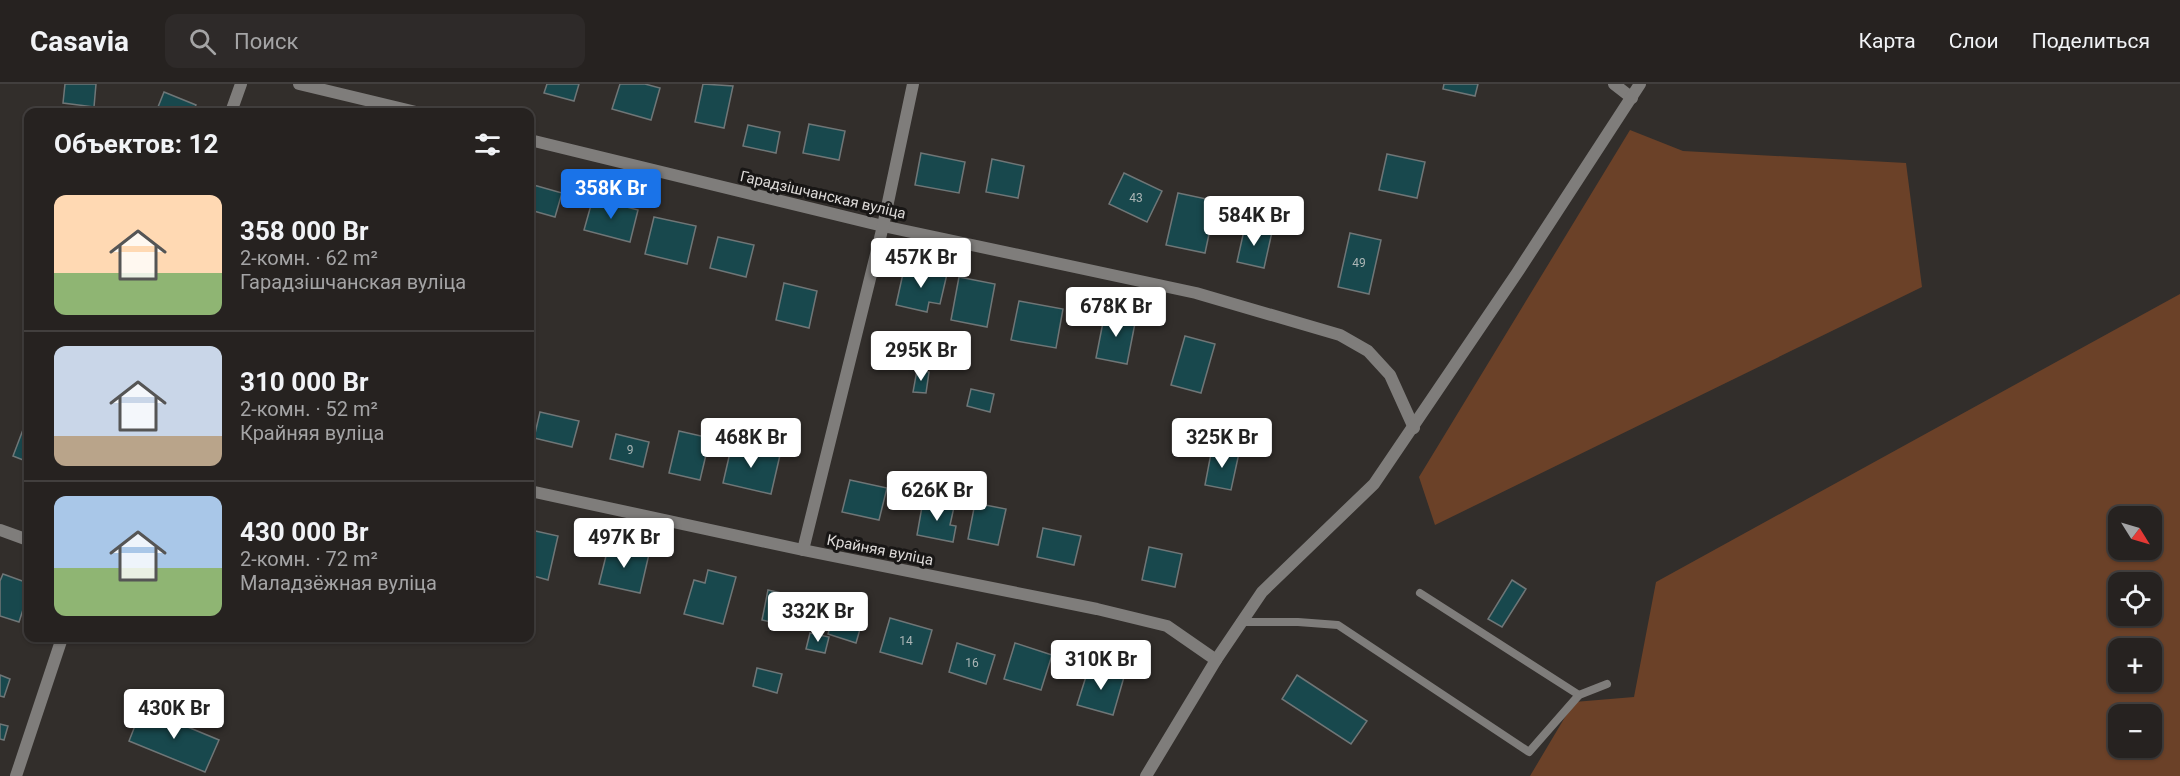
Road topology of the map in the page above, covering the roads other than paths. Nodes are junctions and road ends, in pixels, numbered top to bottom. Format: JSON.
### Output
{"nodes":[{"id":1,"x":241,"y":84,"type":"edge"},
{"id":2,"x":299,"y":84,"type":"edge"},
{"id":3,"x":913,"y":84,"type":"edge"},
{"id":4,"x":1614,"y":84,"type":"edge"},
{"id":5,"x":1640,"y":84,"type":"edge"},
{"id":6,"x":1632,"y":98,"type":"junction"},
{"id":7,"x":232,"y":108,"type":"edge"},
{"id":8,"x":399,"y":108,"type":"edge"},
{"id":9,"x":534,"y":141,"type":"edge"},
{"id":10,"x":883,"y":226,"type":"junction"},
{"id":11,"x":1414,"y":428,"type":"junction"},
{"id":12,"x":534,"y":492,"type":"edge"},
{"id":13,"x":0,"y":530,"type":"edge"},
{"id":14,"x":24,"y":539,"type":"edge"},
{"id":15,"x":803,"y":550,"type":"junction"},
{"id":16,"x":1420,"y":593,"type":"dead end"},
{"id":17,"x":1240,"y":622,"type":"junction"},
{"id":18,"x":62,"y":642,"type":"edge"},
{"id":19,"x":1216,"y":660,"type":"junction"},
{"id":20,"x":1607,"y":684,"type":"dead end"},
{"id":21,"x":1579,"y":694,"type":"junction"},
{"id":22,"x":16,"y":776,"type":"edge"},
{"id":23,"x":1146,"y":776,"type":"edge"}],
"edges":[{"from":1,"to":7,"type":"street"},
{"from":2,"to":8,"type":"street"},
{"from":3,"to":10,"type":"street"},
{"from":4,"to":6,"type":"street"},
{"from":5,"to":6,"type":"street"},
{"from":6,"to":11,"type":"street"},
{"from":9,"to":10,"type":"street","name":"Гарадзішчанская вуліца"},
{"from":10,"to":11,"type":"street","name":"Гарадзішчанская вуліца"},
{"from":10,"to":15,"type":"street"},
{"from":11,"to":17,"type":"street"},
{"from":12,"to":15,"type":"street","name":"Крайняя вуліца"},
{"from":13,"to":14,"type":"street"},
{"from":15,"to":19,"type":"street","name":"Крайняя вуліца"},
{"from":16,"to":21,"type":"lane"},
{"from":17,"to":19,"type":"street"},
{"from":17,"to":21,"type":"lane"},
{"from":18,"to":22,"type":"street"},
{"from":19,"to":23,"type":"street"},
{"from":20,"to":21,"type":"lane"}]}
